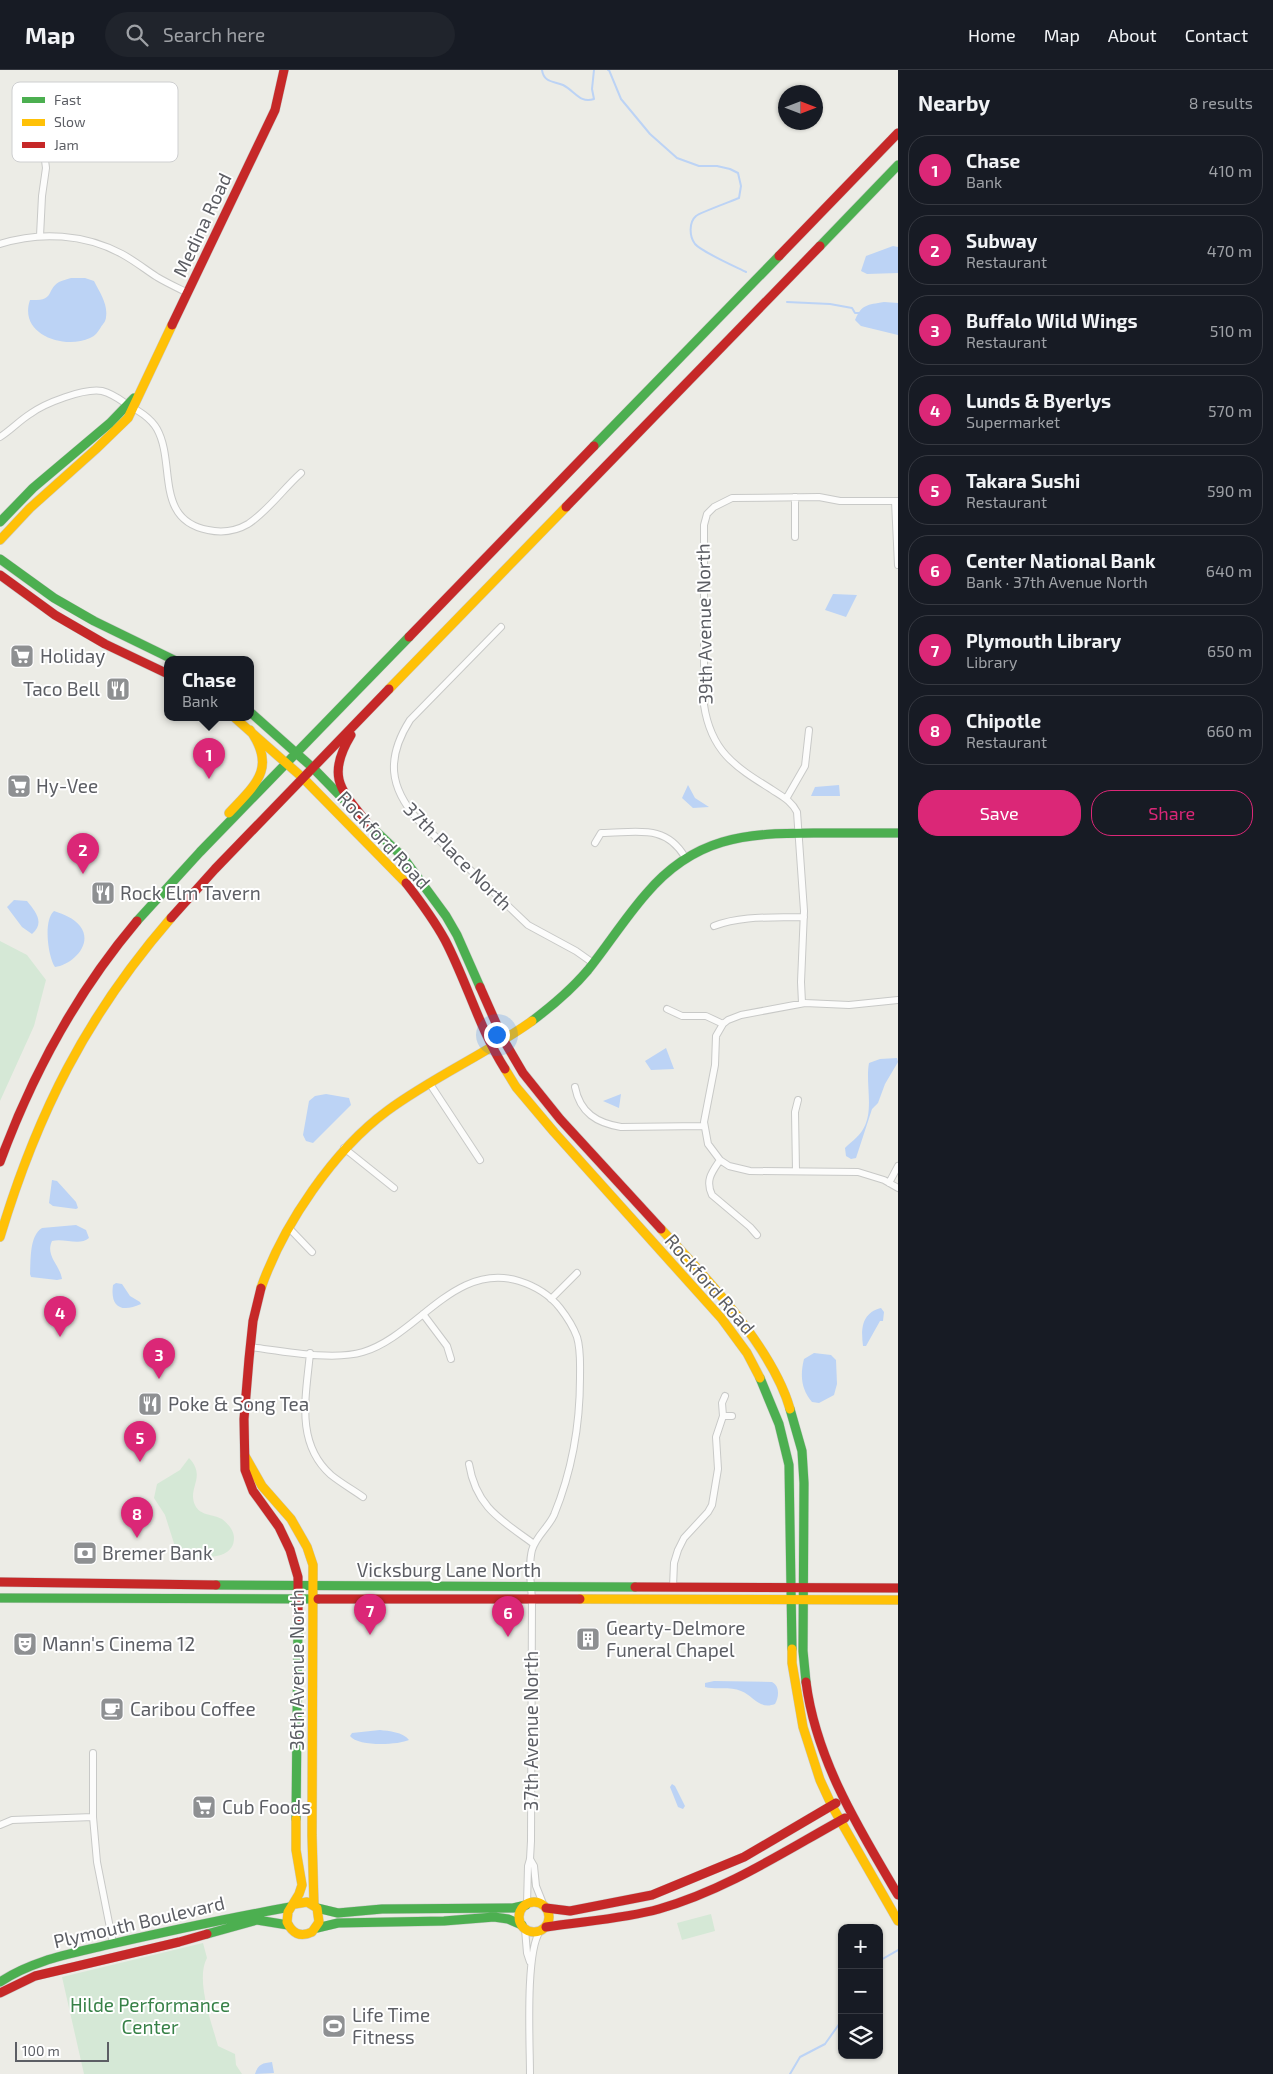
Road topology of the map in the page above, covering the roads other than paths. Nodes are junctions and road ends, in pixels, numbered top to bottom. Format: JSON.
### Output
{"nodes":[{"id":1,"x":284,"y":70,"type":"edge"},
{"id":2,"x":898,"y":133,"type":"edge"},
{"id":3,"x":45,"y":162,"type":"edge"},
{"id":4,"x":898,"y":165,"type":"edge"},
{"id":5,"x":40,"y":236,"type":"junction"},
{"id":6,"x":0,"y":244,"type":"edge"},
{"id":7,"x":188,"y":292,"type":"junction"},
{"id":8,"x":131,"y":406,"type":"junction"},
{"id":9,"x":0,"y":437,"type":"edge"},
{"id":10,"x":301,"y":473,"type":"dead end"},
{"id":11,"x":795,"y":498,"type":"junction"},
{"id":12,"x":897,"y":502,"type":"edge"},
{"id":13,"x":0,"y":522,"type":"edge"},
{"id":14,"x":795,"y":537,"type":"dead end"},
{"id":15,"x":0,"y":540,"type":"edge"},
{"id":16,"x":0,"y":559,"type":"edge"},
{"id":17,"x":898,"y":565,"type":"edge"},
{"id":18,"x":0,"y":575,"type":"edge"},
{"id":19,"x":502,"y":627,"type":"dead end"},
{"id":20,"x":166,"y":656,"type":"edge"},
{"id":21,"x":164,"y":672,"type":"edge"},
{"id":22,"x":381,"y":698,"type":"junction"},
{"id":23,"x":254,"y":716,"type":"edge"},
{"id":24,"x":239,"y":721,"type":"edge"},
{"id":25,"x":250,"y":730,"type":"junction"},
{"id":26,"x":809,"y":730,"type":"dead end"},
{"id":27,"x":296,"y":753,"type":"junction"},
{"id":28,"x":287,"y":764,"type":"junction"},
{"id":29,"x":313,"y":768,"type":"junction"},
{"id":30,"x":303,"y":778,"type":"junction"},
{"id":31,"x":786,"y":799,"type":"junction"},
{"id":32,"x":369,"y":825,"type":"junction"},
{"id":33,"x":798,"y":833,"type":"junction"},
{"id":34,"x":898,"y":833,"type":"edge"},
{"id":35,"x":595,"y":843,"type":"dead end"},
{"id":36,"x":200,"y":852,"type":"junction"},
{"id":37,"x":686,"y":857,"type":"junction"},
{"id":38,"x":804,"y":917,"type":"junction"},
{"id":39,"x":714,"y":926,"type":"dead end"},
{"id":40,"x":593,"y":963,"type":"junction"},
{"id":41,"x":898,"y":1000,"type":"edge"},
{"id":42,"x":802,"y":1003,"type":"junction"},
{"id":43,"x":667,"y":1009,"type":"dead end"},
{"id":44,"x":723,"y":1024,"type":"junction"},
{"id":45,"x":503,"y":1039,"type":"junction"},
{"id":46,"x":491,"y":1047,"type":"junction"},
{"id":47,"x":430,"y":1084,"type":"junction"},
{"id":48,"x":575,"y":1087,"type":"dead end"},
{"id":49,"x":798,"y":1100,"type":"dead end"},
{"id":50,"x":704,"y":1126,"type":"junction"},
{"id":51,"x":344,"y":1148,"type":"junction"},
{"id":52,"x":480,"y":1160,"type":"dead end"},
{"id":53,"x":720,"y":1160,"type":"junction"},
{"id":54,"x":0,"y":1162,"type":"edge"},
{"id":55,"x":898,"y":1166,"type":"edge"},
{"id":56,"x":796,"y":1171,"type":"junction"},
{"id":57,"x":889,"y":1183,"type":"junction"},
{"id":58,"x":394,"y":1188,"type":"dead end"},
{"id":59,"x":898,"y":1188,"type":"edge"},
{"id":60,"x":289,"y":1228,"type":"junction"},
{"id":61,"x":756,"y":1235,"type":"dead end"},
{"id":62,"x":0,"y":1237,"type":"edge"},
{"id":63,"x":312,"y":1252,"type":"dead end"},
{"id":64,"x":577,"y":1273,"type":"dead end"},
{"id":65,"x":551,"y":1299,"type":"junction"},
{"id":66,"x":423,"y":1314,"type":"junction"},
{"id":67,"x":250,"y":1347,"type":"junction"},
{"id":68,"x":310,"y":1353,"type":"junction"},
{"id":69,"x":452,"y":1358,"type":"dead end"},
{"id":70,"x":725,"y":1396,"type":"dead end"},
{"id":71,"x":723,"y":1416,"type":"junction"},
{"id":72,"x":732,"y":1416,"type":"dead end"},
{"id":73,"x":245,"y":1455,"type":"junction"},
{"id":74,"x":469,"y":1464,"type":"dead end"},
{"id":75,"x":363,"y":1497,"type":"dead end"},
{"id":76,"x":534,"y":1544,"type":"junction"},
{"id":77,"x":0,"y":1582,"type":"edge"},
{"id":78,"x":298,"y":1586,"type":"junction"},
{"id":79,"x":314,"y":1586,"type":"junction"},
{"id":80,"x":531,"y":1586,"type":"junction"},
{"id":81,"x":673,"y":1587,"type":"junction"},
{"id":82,"x":791,"y":1587,"type":"junction"},
{"id":83,"x":805,"y":1587,"type":"junction"},
{"id":84,"x":898,"y":1588,"type":"edge"},
{"id":85,"x":0,"y":1598,"type":"edge"},
{"id":86,"x":298,"y":1598,"type":"junction"},
{"id":87,"x":314,"y":1598,"type":"junction"},
{"id":88,"x":532,"y":1599,"type":"junction"},
{"id":89,"x":791,"y":1600,"type":"junction"},
{"id":90,"x":804,"y":1600,"type":"junction"},
{"id":91,"x":898,"y":1600,"type":"edge"},
{"id":92,"x":93,"y":1753,"type":"dead end"},
{"id":93,"x":843,"y":1799,"type":"junction"},
{"id":94,"x":832,"y":1806,"type":"junction"},
{"id":95,"x":852,"y":1815,"type":"junction"},
{"id":96,"x":93,"y":1817,"type":"junction"},
{"id":97,"x":840,"y":1820,"type":"junction"},
{"id":98,"x":0,"y":1825,"type":"edge"},
{"id":99,"x":530,"y":1859,"type":"junction"},
{"id":100,"x":898,"y":1895,"type":"edge"},
{"id":101,"x":292,"y":1905,"type":"junction"},
{"id":102,"x":526,"y":1905,"type":"junction"},
{"id":103,"x":315,"y":1907,"type":"junction"},
{"id":104,"x":545,"y":1907,"type":"junction"},
{"id":105,"x":898,"y":1921,"type":"edge"},
{"id":106,"x":288,"y":1925,"type":"junction"},
{"id":107,"x":524,"y":1927,"type":"junction"},
{"id":108,"x":317,"y":1928,"type":"junction"},
{"id":109,"x":543,"y":1929,"type":"junction"},
{"id":110,"x":113,"y":1943,"type":"junction"},
{"id":111,"x":530,"y":1962,"type":"junction"},
{"id":112,"x":0,"y":1982,"type":"edge"},
{"id":113,"x":0,"y":1993,"type":"edge"},
{"id":114,"x":530,"y":2074,"type":"edge"}],
"edges":[{"from":1,"to":7,"type":"main road","name":"Medina Road"},
{"from":2,"to":27,"type":"main road"},
{"from":3,"to":5,"type":"street"},
{"from":4,"to":22,"type":"main road"},
{"from":5,"to":6,"type":"street"},
{"from":5,"to":7,"type":"street"},
{"from":7,"to":8,"type":"main road","name":"Medina Road"},
{"from":8,"to":9,"type":"street"},
{"from":8,"to":10,"type":"street"},
{"from":8,"to":13,"type":"main road","name":"Medina Road"},
{"from":8,"to":15,"type":"main road","name":"Medina Road"},
{"from":11,"to":12,"type":"street"},
{"from":11,"to":14,"type":"street"},
{"from":11,"to":31,"type":"street","name":"39th Avenue North"},
{"from":12,"to":17,"type":"street"},
{"from":16,"to":20,"type":"main road"},
{"from":18,"to":21,"type":"main road"},
{"from":19,"to":40,"type":"street","name":"37th Place North"},
{"from":22,"to":29,"type":"main road"},
{"from":22,"to":32,"type":"main road"},
{"from":23,"to":27,"type":"main road","name":"Rockford Road"},
{"from":24,"to":25,"type":"main road","name":"Rockford Road"},
{"from":25,"to":28,"type":"main road","name":"Rockford Road"},
{"from":25,"to":36,"type":"main road"},
{"from":26,"to":31,"type":"street"},
{"from":27,"to":28,"type":"main road"},
{"from":27,"to":29,"type":"main road","name":"Rockford Road"},
{"from":28,"to":30,"type":"main road","name":"Rockford Road"},
{"from":28,"to":36,"type":"main road"},
{"from":29,"to":30,"type":"main road"},
{"from":29,"to":32,"type":"main road","name":"Rockford Road"},
{"from":30,"to":46,"type":"main road","name":"Rockford Road"},
{"from":30,"to":62,"type":"main road"},
{"from":31,"to":33,"type":"street","name":"39th Avenue North"},
{"from":32,"to":45,"type":"main road","name":"Rockford Road"},
{"from":33,"to":34,"type":"main road","name":"36th Avenue North"},
{"from":33,"to":37,"type":"main road","name":"36th Avenue North"},
{"from":33,"to":38,"type":"street","name":"39th Avenue North"},
{"from":35,"to":37,"type":"street"},
{"from":36,"to":54,"type":"main road"},
{"from":37,"to":40,"type":"main road","name":"36th Avenue North"},
{"from":38,"to":39,"type":"street"},
{"from":38,"to":42,"type":"street","name":"39th Avenue North"},
{"from":40,"to":45,"type":"main road","name":"36th Avenue North"},
{"from":41,"to":42,"type":"street"},
{"from":42,"to":44,"type":"street"},
{"from":43,"to":44,"type":"street"},
{"from":44,"to":50,"type":"street"},
{"from":45,"to":46,"type":"main road","name":"36th Avenue North"},
{"from":45,"to":83,"type":"main road","name":"Rockford Road"},
{"from":46,"to":47,"type":"main road","name":"36th Avenue North"},
{"from":46,"to":82,"type":"main road","name":"Rockford Road"},
{"from":47,"to":51,"type":"main road","name":"36th Avenue North"},
{"from":47,"to":52,"type":"street"},
{"from":48,"to":50,"type":"street"},
{"from":49,"to":56,"type":"street"},
{"from":50,"to":53,"type":"street"},
{"from":51,"to":58,"type":"street"},
{"from":51,"to":60,"type":"main road","name":"36th Avenue North"},
{"from":53,"to":56,"type":"street"},
{"from":53,"to":61,"type":"street"},
{"from":55,"to":57,"type":"street"},
{"from":56,"to":57,"type":"street"},
{"from":57,"to":59,"type":"street"},
{"from":60,"to":63,"type":"street"},
{"from":60,"to":67,"type":"main road","name":"36th Avenue North"},
{"from":64,"to":65,"type":"street"},
{"from":65,"to":66,"type":"street","name":"37th Avenue North"},
{"from":65,"to":76,"type":"street","name":"37th Avenue North"},
{"from":66,"to":68,"type":"street","name":"37th Avenue North"},
{"from":66,"to":69,"type":"street"},
{"from":67,"to":68,"type":"street","name":"37th Avenue North"},
{"from":67,"to":73,"type":"main road","name":"36th Avenue North"},
{"from":68,"to":75,"type":"street"},
{"from":70,"to":71,"type":"street"},
{"from":71,"to":72,"type":"street"},
{"from":71,"to":81,"type":"street"},
{"from":73,"to":78,"type":"main road","name":"36th Avenue North"},
{"from":73,"to":79,"type":"main road","name":"36th Avenue North"},
{"from":74,"to":76,"type":"street"},
{"from":76,"to":80,"type":"street","name":"37th Avenue North"},
{"from":77,"to":78,"type":"main road","name":"Vicksburg Lane North"},
{"from":78,"to":79,"type":"main road","name":"Vicksburg Lane North"},
{"from":78,"to":86,"type":"main road","name":"36th Avenue North"},
{"from":79,"to":80,"type":"main road","name":"Vicksburg Lane North"},
{"from":79,"to":87,"type":"main road","name":"36th Avenue North"},
{"from":80,"to":81,"type":"main road","name":"Vicksburg Lane North"},
{"from":80,"to":88,"type":"street","name":"37th Avenue North"},
{"from":81,"to":82,"type":"main road","name":"Vicksburg Lane North"},
{"from":82,"to":83,"type":"main road","name":"Vicksburg Lane North"},
{"from":82,"to":89,"type":"main road","name":"Rockford Road"},
{"from":83,"to":84,"type":"main road","name":"Vicksburg Lane North"},
{"from":83,"to":90,"type":"main road","name":"Rockford Road"},
{"from":85,"to":86,"type":"main road","name":"Vicksburg Lane North"},
{"from":86,"to":87,"type":"main road","name":"Vicksburg Lane North"},
{"from":86,"to":101,"type":"main road","name":"36th Avenue North"},
{"from":87,"to":88,"type":"main road","name":"Vicksburg Lane North"},
{"from":87,"to":103,"type":"main road","name":"36th Avenue North"},
{"from":88,"to":89,"type":"main road","name":"Vicksburg Lane North"},
{"from":88,"to":99,"type":"street","name":"37th Avenue North"},
{"from":89,"to":90,"type":"main road","name":"Vicksburg Lane North"},
{"from":89,"to":94,"type":"main road","name":"Rockford Road"},
{"from":90,"to":91,"type":"main road","name":"Vicksburg Lane North"},
{"from":90,"to":93,"type":"main road","name":"Rockford Road"},
{"from":92,"to":96,"type":"street"},
{"from":93,"to":94,"type":"main road"},
{"from":93,"to":95,"type":"main road","name":"Rockford Road"},
{"from":94,"to":97,"type":"main road","name":"Rockford Road"},
{"from":94,"to":104,"type":"main road"},
{"from":95,"to":97,"type":"main road"},
{"from":95,"to":100,"type":"main road","name":"Rockford Road"},
{"from":96,"to":98,"type":"street"},
{"from":96,"to":110,"type":"street"},
{"from":97,"to":105,"type":"main road","name":"Rockford Road"},
{"from":97,"to":109,"type":"main road"},
{"from":99,"to":102,"type":"street","name":"37th Avenue North"},
{"from":99,"to":104,"type":"street","name":"37th Avenue North"},
{"from":101,"to":103,"type":"main road"},
{"from":101,"to":106,"type":"main road"},
{"from":101,"to":110,"type":"main road","name":"Plymouth Boulevard"},
{"from":102,"to":103,"type":"main road"},
{"from":102,"to":104,"type":"main road"},
{"from":102,"to":107,"type":"main road"},
{"from":103,"to":108,"type":"main road"},
{"from":104,"to":109,"type":"main road"},
{"from":106,"to":108,"type":"main road"},
{"from":106,"to":113,"type":"main road","name":"Plymouth Boulevard"},
{"from":107,"to":108,"type":"main road"},
{"from":107,"to":109,"type":"main road"},
{"from":107,"to":111,"type":"street"},
{"from":109,"to":111,"type":"street"},
{"from":110,"to":112,"type":"main road","name":"Plymouth Boulevard"},
{"from":111,"to":114,"type":"street"}]}
